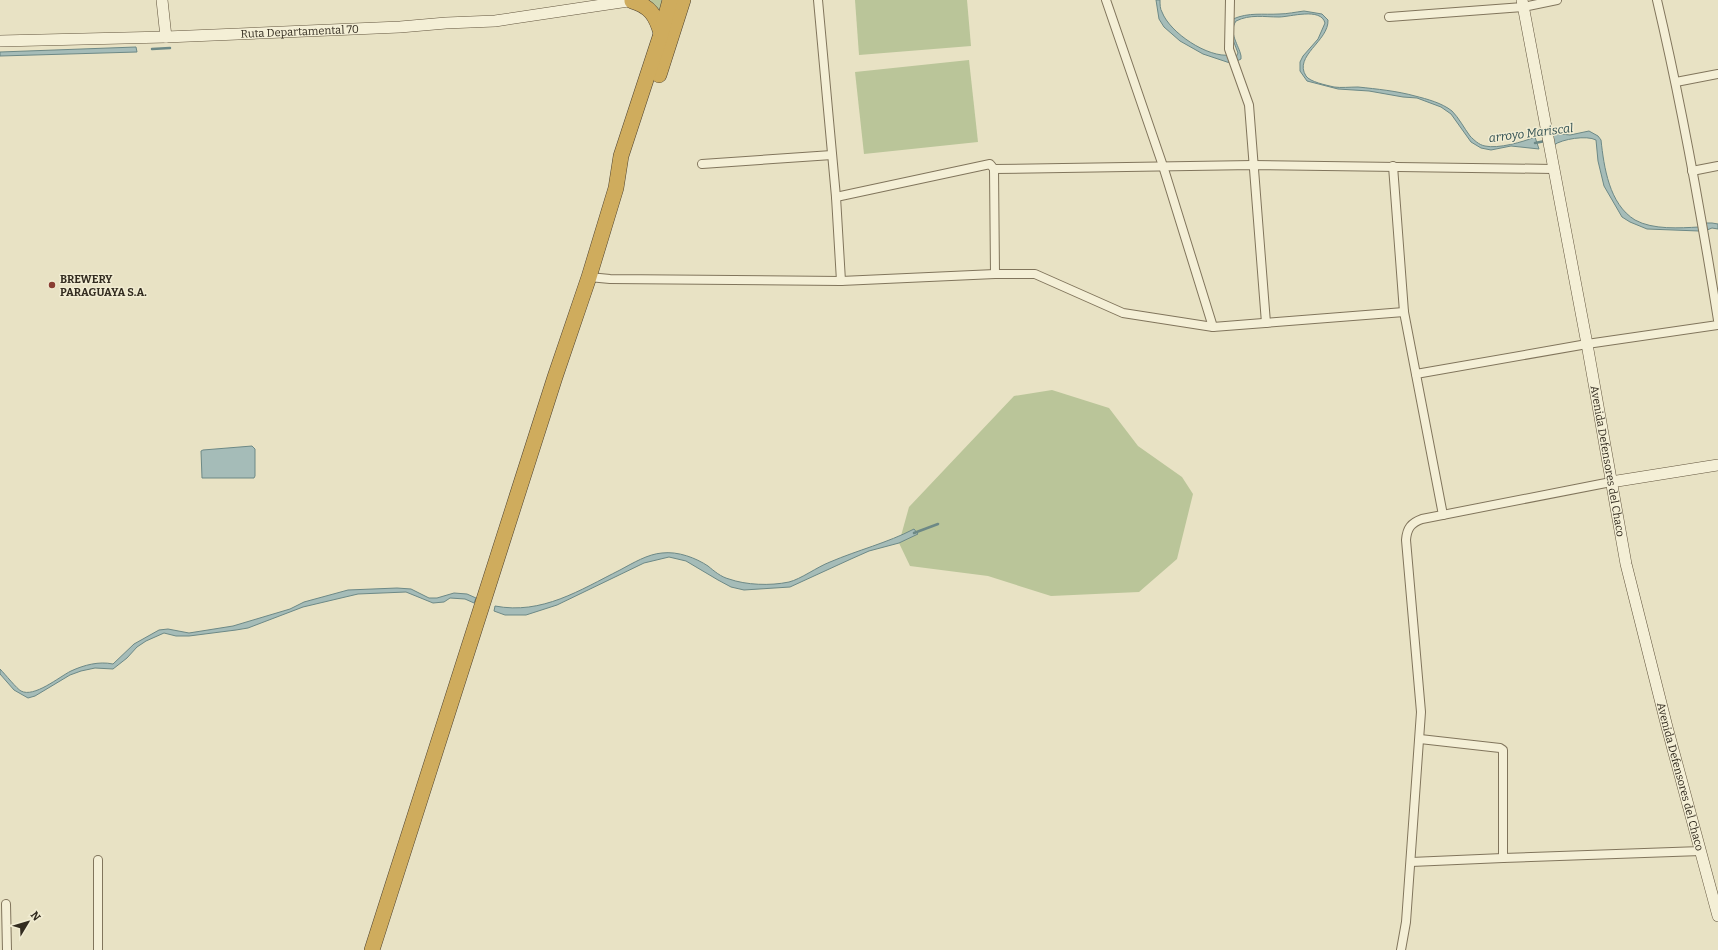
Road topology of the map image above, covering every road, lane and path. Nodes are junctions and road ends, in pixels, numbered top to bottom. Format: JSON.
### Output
{"nodes":[{"id":1,"x":162,"y":0,"type":"edge"},
{"id":2,"x":596,"y":0,"type":"edge"},
{"id":3,"x":634,"y":0,"type":"edge"},
{"id":4,"x":670,"y":0,"type":"edge"},
{"id":5,"x":684,"y":0,"type":"edge"},
{"id":6,"x":692,"y":0,"type":"edge"},
{"id":7,"x":818,"y":0,"type":"edge"},
{"id":8,"x":1106,"y":0,"type":"edge"},
{"id":9,"x":1230,"y":0,"type":"edge"},
{"id":10,"x":1557,"y":0,"type":"edge"},
{"id":11,"x":1657,"y":0,"type":"edge"},
{"id":12,"x":1522,"y":3,"type":"edge"},
{"id":13,"x":564,"y":11,"type":"junction"},
{"id":14,"x":1389,"y":18,"type":"dead end"},
{"id":15,"x":678,"y":19,"type":"junction"},
{"id":16,"x":661,"y":33,"type":"junction"},
{"id":17,"x":166,"y":37,"type":"junction"},
{"id":18,"x":0,"y":41,"type":"edge"},
{"id":19,"x":1718,"y":74,"type":"edge"},
{"id":20,"x":1676,"y":82,"type":"junction"},
{"id":21,"x":832,"y":154,"type":"junction"},
{"id":22,"x":702,"y":164,"type":"dead end"},
{"id":23,"x":1253,"y":165,"type":"junction"},
{"id":24,"x":1163,"y":166,"type":"junction"},
{"id":25,"x":1393,"y":166,"type":"junction"},
{"id":26,"x":1718,"y":166,"type":"edge"},
{"id":27,"x":994,"y":169,"type":"junction"},
{"id":28,"x":1553,"y":169,"type":"junction"},
{"id":29,"x":1692,"y":171,"type":"junction"},
{"id":30,"x":616,"y":188,"type":"junction"},
{"id":31,"x":836,"y":197,"type":"junction"},
{"id":32,"x":995,"y":274,"type":"junction"},
{"id":33,"x":589,"y":277,"type":"junction"},
{"id":34,"x":841,"y":281,"type":"junction"},
{"id":35,"x":1404,"y":312,"type":"junction"},
{"id":36,"x":1718,"y":320,"type":"edge"},
{"id":37,"x":1266,"y":323,"type":"junction"},
{"id":38,"x":1718,"y":325,"type":"edge"},
{"id":39,"x":1213,"y":327,"type":"junction"},
{"id":40,"x":1587,"y":344,"type":"junction"},
{"id":41,"x":1416,"y":374,"type":"junction"},
{"id":42,"x":1718,"y":464,"type":"edge"},
{"id":43,"x":1611,"y":482,"type":"junction"},
{"id":44,"x":1443,"y":515,"type":"junction"},
{"id":45,"x":1420,"y":739,"type":"junction"},
{"id":46,"x":1701,"y":851,"type":"junction"},
{"id":47,"x":1503,"y":858,"type":"junction"},
{"id":48,"x":98,"y":860,"type":"dead end"},
{"id":49,"x":1411,"y":862,"type":"junction"},
{"id":50,"x":6,"y":904,"type":"dead end"},
{"id":51,"x":1718,"y":916,"type":"edge"},
{"id":52,"x":7,"y":950,"type":"edge"},
{"id":53,"x":98,"y":950,"type":"edge"},
{"id":54,"x":372,"y":950,"type":"edge"},
{"id":55,"x":1401,"y":950,"type":"edge"}],
"edges":[{"from":1,"to":17,"type":"main road"},
{"from":2,"to":13,"type":"main road","name":"Ruta Departamental 70"},
{"from":3,"to":13,"type":"main road"},
{"from":3,"to":16,"type":"highway"},
{"from":4,"to":16,"type":"highway"},
{"from":5,"to":15,"type":"highway"},
{"from":6,"to":15,"type":"highway"},
{"from":7,"to":21,"type":"street"},
{"from":8,"to":24,"type":"street"},
{"from":9,"to":23,"type":"street"},
{"from":10,"to":12,"type":"street"},
{"from":11,"to":20,"type":"street"},
{"from":12,"to":14,"type":"street"},
{"from":12,"to":28,"type":"main road","name":"Avenida Defensores del Chaco"},
{"from":13,"to":17,"type":"main road","name":"Ruta Departamental 70"},
{"from":15,"to":30,"type":"highway"},
{"from":16,"to":30,"type":"highway"},
{"from":17,"to":18,"type":"main road","name":"Ruta Departamental 70"},
{"from":19,"to":20,"type":"street"},
{"from":20,"to":29,"type":"street"},
{"from":21,"to":22,"type":"street"},
{"from":21,"to":31,"type":"street"},
{"from":23,"to":24,"type":"street"},
{"from":23,"to":25,"type":"street"},
{"from":23,"to":37,"type":"street"},
{"from":24,"to":27,"type":"street"},
{"from":24,"to":39,"type":"street"},
{"from":25,"to":28,"type":"street"},
{"from":25,"to":35,"type":"street"},
{"from":26,"to":29,"type":"street"},
{"from":27,"to":31,"type":"street"},
{"from":27,"to":32,"type":"street"},
{"from":28,"to":40,"type":"main road","name":"Avenida Defensores del Chaco"},
{"from":29,"to":36,"type":"street"},
{"from":30,"to":33,"type":"highway"},
{"from":31,"to":34,"type":"street"},
{"from":32,"to":34,"type":"street"},
{"from":32,"to":39,"type":"street"},
{"from":33,"to":34,"type":"street"},
{"from":33,"to":54,"type":"highway"},
{"from":35,"to":37,"type":"street"},
{"from":35,"to":41,"type":"street"},
{"from":37,"to":39,"type":"street"},
{"from":38,"to":40,"type":"street"},
{"from":40,"to":41,"type":"street"},
{"from":40,"to":43,"type":"main road","name":"Avenida Defensores del Chaco"},
{"from":41,"to":44,"type":"street"},
{"from":42,"to":43,"type":"main road"},
{"from":43,"to":44,"type":"street"},
{"from":43,"to":46,"type":"main road","name":"Avenida Defensores del Chaco"},
{"from":44,"to":45,"type":"street"},
{"from":45,"to":47,"type":"street"},
{"from":45,"to":49,"type":"street"},
{"from":46,"to":47,"type":"street"},
{"from":46,"to":51,"type":"main road","name":"Avenida Defensores del Chaco"},
{"from":47,"to":49,"type":"street"},
{"from":48,"to":53,"type":"street"},
{"from":49,"to":55,"type":"street"},
{"from":50,"to":52,"type":"street"}]}
